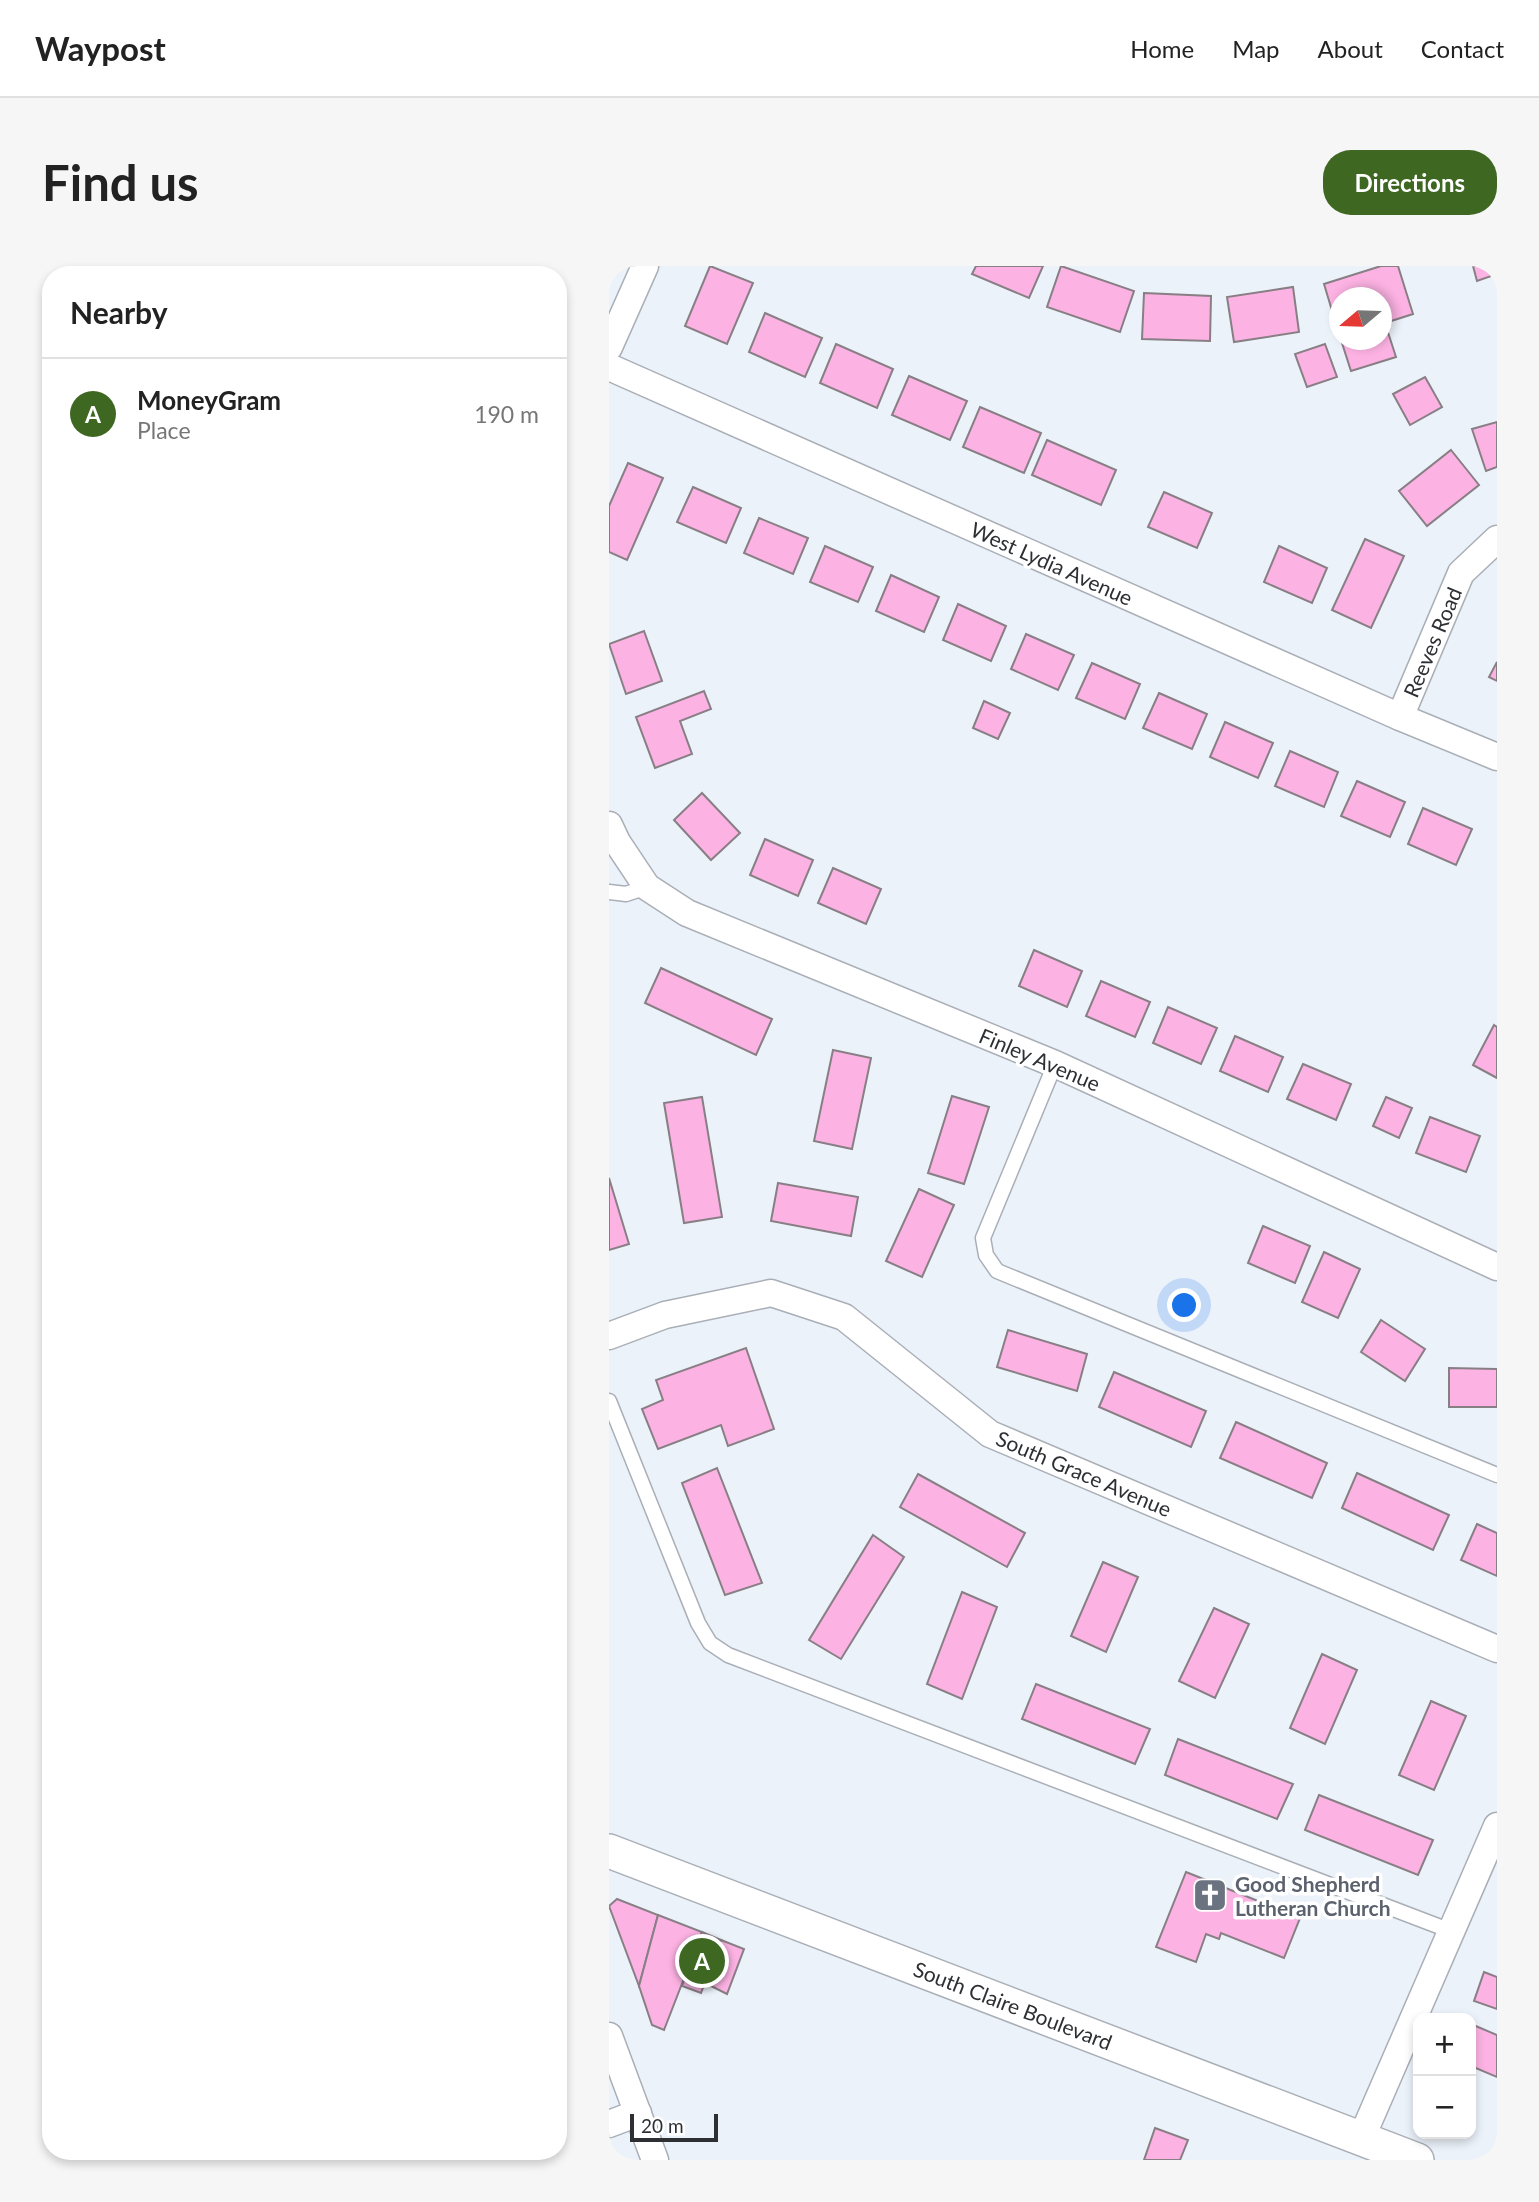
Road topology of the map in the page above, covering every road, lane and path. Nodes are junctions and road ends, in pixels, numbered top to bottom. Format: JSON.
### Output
{"nodes":[{"id":1,"x":645,"y":266,"type":"edge"},
{"id":2,"x":609,"y":346,"type":"edge"},
{"id":3,"x":609,"y":367,"type":"edge"},
{"id":4,"x":1497,"y":539,"type":"edge"},
{"id":5,"x":1400,"y":717,"type":"junction"},
{"id":6,"x":1497,"y":757,"type":"edge"},
{"id":7,"x":609,"y":825,"type":"edge"},
{"id":8,"x":647,"y":887,"type":"junction"},
{"id":9,"x":609,"y":892,"type":"edge"},
{"id":10,"x":1055,"y":1064,"type":"junction"},
{"id":11,"x":1497,"y":1267,"type":"edge"},
{"id":12,"x":609,"y":1336,"type":"edge"},
{"id":13,"x":609,"y":1401,"type":"edge"},
{"id":14,"x":1497,"y":1475,"type":"edge"},
{"id":15,"x":1497,"y":1649,"type":"edge"},
{"id":16,"x":1497,"y":1826,"type":"edge"},
{"id":17,"x":609,"y":1851,"type":"edge"},
{"id":18,"x":1451,"y":1931,"type":"junction"},
{"id":19,"x":609,"y":2036,"type":"edge"},
{"id":20,"x":638,"y":2113,"type":"junction"},
{"id":21,"x":609,"y":2124,"type":"edge"},
{"id":22,"x":1361,"y":2139,"type":"junction"},
{"id":23,"x":655,"y":2160,"type":"edge"},
{"id":24,"x":1417,"y":2160,"type":"edge"}],
"edges":[{"from":1,"to":2,"type":"street"},
{"from":3,"to":5,"type":"street","name":"West Lydia Avenue"},
{"from":4,"to":5,"type":"street","name":"Reeves Road"},
{"from":5,"to":6,"type":"street","name":"West Lydia Avenue"},
{"from":7,"to":8,"type":"street","name":"Finley Avenue"},
{"from":8,"to":9,"type":"lane"},
{"from":8,"to":10,"type":"street","name":"Finley Avenue"},
{"from":10,"to":11,"type":"street","name":"Finley Avenue"},
{"from":10,"to":14,"type":"lane"},
{"from":12,"to":15,"type":"street","name":"South Grace Avenue"},
{"from":13,"to":18,"type":"lane"},
{"from":16,"to":18,"type":"street"},
{"from":17,"to":22,"type":"street","name":"South Claire Boulevard"},
{"from":18,"to":22,"type":"street"},
{"from":19,"to":20,"type":"street"},
{"from":20,"to":21,"type":"street"},
{"from":20,"to":23,"type":"street"},
{"from":22,"to":24,"type":"street","name":"South Claire Boulevard"}]}
